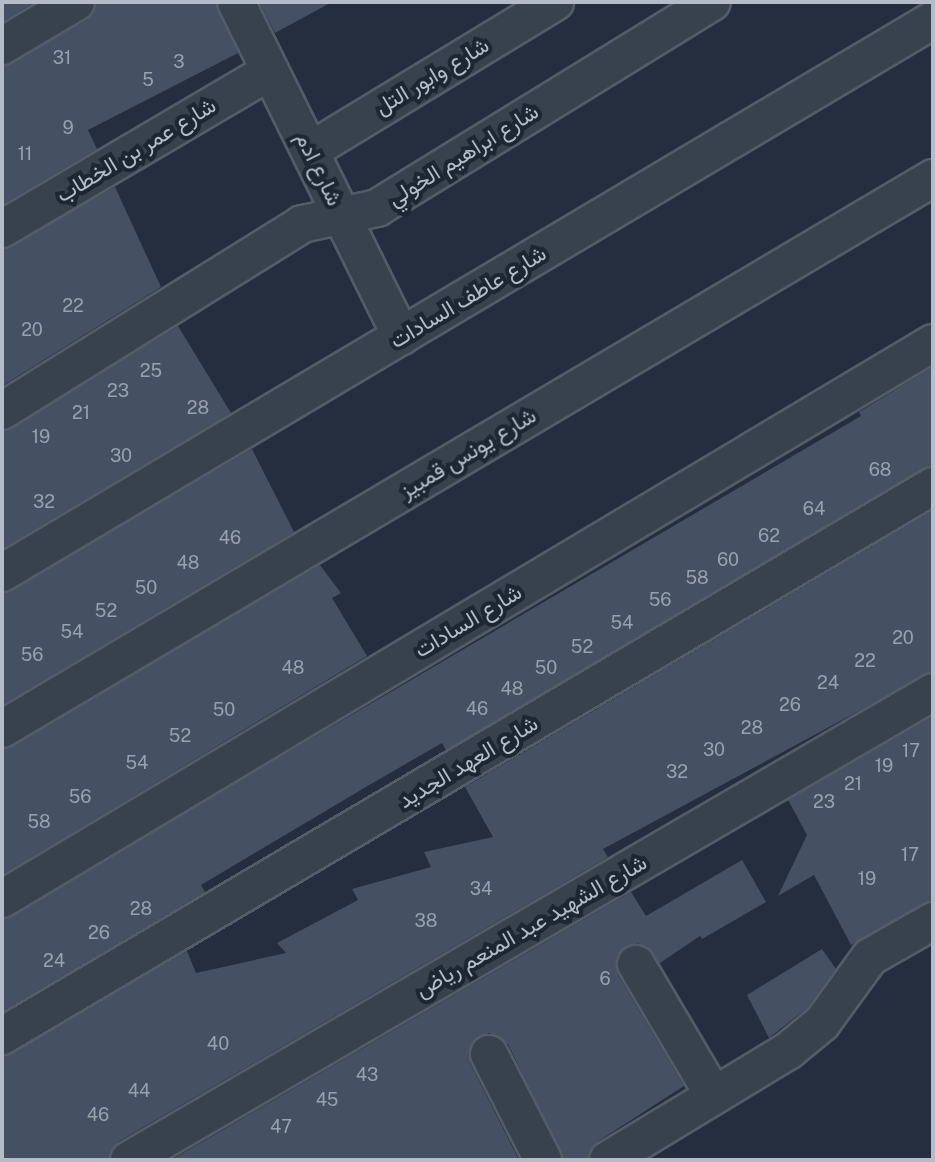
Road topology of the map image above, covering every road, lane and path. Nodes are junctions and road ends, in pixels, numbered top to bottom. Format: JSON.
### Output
{"nodes":[{"id":1,"x":76,"y":2,"type":"edge"},
{"id":2,"x":555,"y":2,"type":"edge"},
{"id":3,"x":712,"y":2,"type":"edge"},
{"id":4,"x":240,"y":4,"type":"edge"},
{"id":5,"x":933,"y":20,"type":"edge"},
{"id":6,"x":2,"y":46,"type":"edge"},
{"id":7,"x":270,"y":71,"type":"junction"},
{"id":8,"x":310,"y":151,"type":"junction"},
{"id":9,"x":933,"y":178,"type":"edge"},
{"id":10,"x":341,"y":215,"type":"junction"},
{"id":11,"x":2,"y":229,"type":"edge"},
{"id":12,"x":401,"y":336,"type":"junction"},
{"id":13,"x":933,"y":343,"type":"edge"},
{"id":14,"x":2,"y":411,"type":"edge"},
{"id":15,"x":933,"y":486,"type":"edge"},
{"id":16,"x":2,"y":573,"type":"edge"},
{"id":17,"x":933,"y":692,"type":"edge"},
{"id":18,"x":2,"y":729,"type":"edge"},
{"id":19,"x":2,"y":899,"type":"edge"},
{"id":20,"x":933,"y":921,"type":"edge"},
{"id":21,"x":636,"y":964,"type":"dead end"},
{"id":22,"x":2,"y":1036,"type":"edge"},
{"id":23,"x":489,"y":1054,"type":"dead end"},
{"id":24,"x":714,"y":1096,"type":"junction"},
{"id":25,"x":129,"y":1160,"type":"edge"},
{"id":26,"x":543,"y":1160,"type":"edge"},
{"id":27,"x":608,"y":1160,"type":"edge"}],
"edges":[{"from":1,"to":6,"type":"street"},
{"from":2,"to":8,"type":"street","name":"شارع وابور التل"},
{"from":3,"to":10,"type":"street","name":"شارع ابراهيم الخولي"},
{"from":4,"to":7,"type":"street","name":"شارع ادم"},
{"from":5,"to":12,"type":"street","name":"شارع عاطف السادات"},
{"from":7,"to":8,"type":"street","name":"شارع ادم"},
{"from":7,"to":11,"type":"street","name":"شارع عمر بن الخطاب"},
{"from":8,"to":10,"type":"street","name":"شارع ادم"},
{"from":9,"to":18,"type":"street","name":"شارع يونس قمبيز"},
{"from":10,"to":12,"type":"street","name":"شارع ادم"},
{"from":10,"to":14,"type":"street","name":"شارع ابراهيم الخولي"},
{"from":12,"to":16,"type":"street","name":"شارع عاطف السادات"},
{"from":13,"to":19,"type":"street","name":"شارع السادات"},
{"from":15,"to":22,"type":"street","name":"شارع العهد الجديد"},
{"from":17,"to":25,"type":"street","name":"شارع الشهيد عبد المنعم رياض"},
{"from":20,"to":24,"type":"street"},
{"from":21,"to":24,"type":"street"},
{"from":23,"to":26,"type":"street"},
{"from":24,"to":27,"type":"street"}]}
